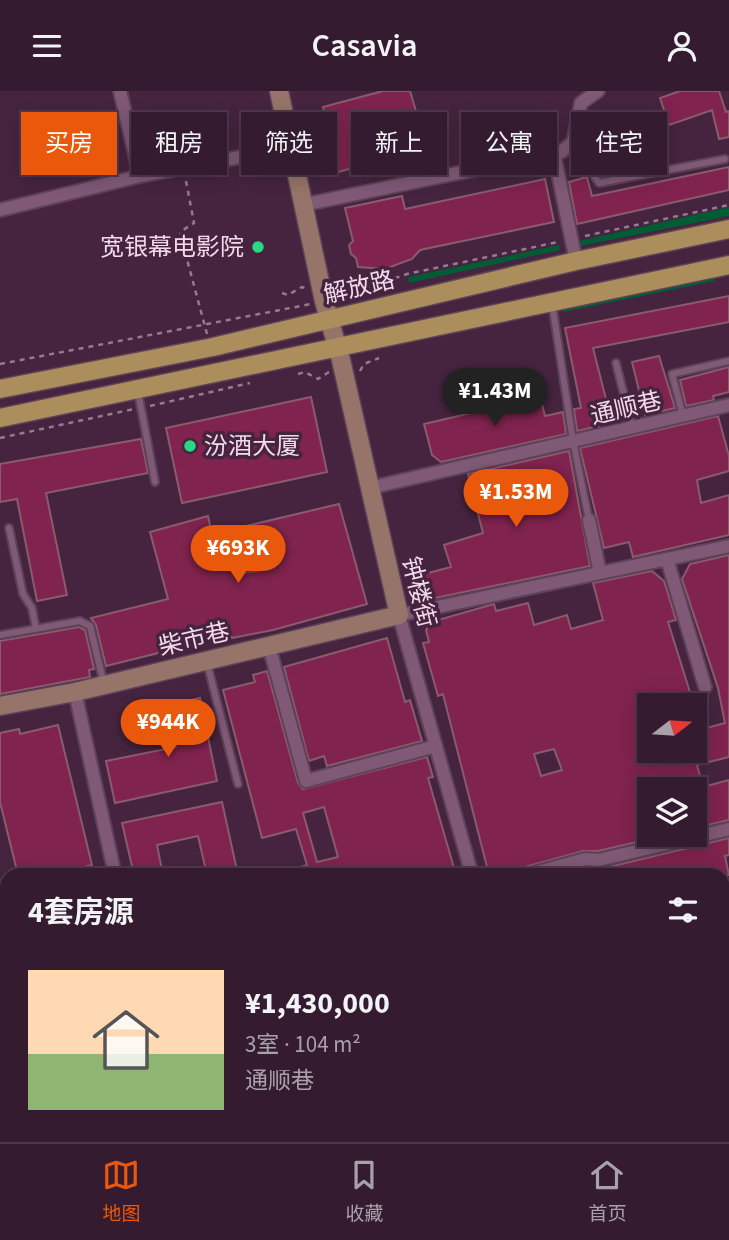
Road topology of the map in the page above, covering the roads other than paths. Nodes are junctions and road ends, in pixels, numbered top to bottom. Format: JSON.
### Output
{"nodes":[{"id":1,"x":120,"y":91,"type":"edge"},
{"id":2,"x":279,"y":91,"type":"edge"},
{"id":3,"x":597,"y":91,"type":"edge"},
{"id":4,"x":283,"y":112,"type":"edge"},
{"id":5,"x":578,"y":112,"type":"edge"},
{"id":6,"x":571,"y":143,"type":"edge"},
{"id":7,"x":557,"y":153,"type":"edge"},
{"id":8,"x":241,"y":157,"type":"edge"},
{"id":9,"x":724,"y":159,"type":"dead end"},
{"id":10,"x":557,"y":168,"type":"edge"},
{"id":11,"x":667,"y":170,"type":"edge"},
{"id":12,"x":461,"y":173,"type":"edge"},
{"id":13,"x":295,"y":175,"type":"edge"},
{"id":14,"x":593,"y":175,"type":"edge"},
{"id":15,"x":641,"y":175,"type":"edge"},
{"id":16,"x":140,"y":176,"type":"junction"},
{"id":17,"x":302,"y":205,"type":"junction"},
{"id":18,"x":0,"y":210,"type":"edge"},
{"id":19,"x":729,"y":229,"type":"edge"},
{"id":20,"x":576,"y":261,"type":"junction"},
{"id":21,"x":729,"y":265,"type":"edge"},
{"id":22,"x":551,"y":301,"type":"junction"},
{"id":23,"x":330,"y":319,"type":"junction"},
{"id":24,"x":336,"y":345,"type":"junction"},
{"id":25,"x":729,"y":361,"type":"edge"},
{"id":26,"x":616,"y":363,"type":"dead end"},
{"id":27,"x":0,"y":389,"type":"edge"},
{"id":28,"x":137,"y":390,"type":"junction"},
{"id":29,"x":729,"y":405,"type":"edge"},
{"id":30,"x":683,"y":416,"type":"junction"},
{"id":31,"x":0,"y":418,"type":"edge"},
{"id":32,"x":632,"y":427,"type":"junction"},
{"id":33,"x":573,"y":441,"type":"junction"},
{"id":34,"x":155,"y":482,"type":"dead end"},
{"id":35,"x":369,"y":488,"type":"junction"},
{"id":36,"x":589,"y":520,"type":"joint"},
{"id":37,"x":9,"y":528,"type":"dead end"},
{"id":38,"x":729,"y":546,"type":"edge"},
{"id":39,"x":667,"y":559,"type":"junction"},
{"id":40,"x":600,"y":573,"type":"junction"},
{"id":41,"x":399,"y":615,"type":"junction"},
{"id":42,"x":36,"y":629,"type":"junction"},
{"id":43,"x":0,"y":635,"type":"edge"},
{"id":44,"x":269,"y":646,"type":"junction"},
{"id":45,"x":206,"y":661,"type":"junction"},
{"id":46,"x":105,"y":685,"type":"junction"},
{"id":47,"x":705,"y":687,"type":"dead end"},
{"id":48,"x":72,"y":692,"type":"junction"},
{"id":49,"x":0,"y":706,"type":"edge"},
{"id":50,"x":436,"y":746,"type":"junction"},
{"id":51,"x":238,"y":784,"type":"dead end"},
{"id":52,"x":729,"y":829,"type":"edge"},
{"id":53,"x":111,"y":868,"type":"edge"},
{"id":54,"x":470,"y":868,"type":"edge"},
{"id":55,"x":552,"y":868,"type":"edge"}],
"edges":[{"from":1,"to":16,"type":"street"},
{"from":2,"to":4,"type":"street","name":"钟楼街"},
{"from":3,"to":5,"type":"street"},
{"from":6,"to":7,"type":"street"},
{"from":8,"to":16,"type":"street"},
{"from":9,"to":11,"type":"lane"},
{"from":10,"to":20,"type":"street"},
{"from":12,"to":17,"type":"street"},
{"from":13,"to":17,"type":"street","name":"钟楼街"},
{"from":14,"to":15,"type":"lane"},
{"from":16,"to":18,"type":"street"},
{"from":17,"to":23,"type":"street","name":"钟楼街"},
{"from":19,"to":20,"type":"main road","name":"解放路"},
{"from":20,"to":23,"type":"main road","name":"解放路"},
{"from":21,"to":22,"type":"main road"},
{"from":22,"to":24,"type":"main road"},
{"from":22,"to":33,"type":"lane"},
{"from":23,"to":24,"type":"street","name":"钟楼街"},
{"from":23,"to":27,"type":"main road","name":"解放路"},
{"from":24,"to":28,"type":"main road"},
{"from":24,"to":35,"type":"street","name":"钟楼街"},
{"from":25,"to":30,"type":"lane"},
{"from":26,"to":32,"type":"lane"},
{"from":28,"to":31,"type":"main road"},
{"from":28,"to":34,"type":"lane"},
{"from":29,"to":30,"type":"street","name":"通顺巷"},
{"from":30,"to":32,"type":"street","name":"通顺巷"},
{"from":32,"to":33,"type":"street","name":"通顺巷"},
{"from":33,"to":35,"type":"street","name":"通顺巷"},
{"from":33,"to":36,"type":"lane"},
{"from":35,"to":41,"type":"street","name":"钟楼街"},
{"from":36,"to":40,"type":"street"},
{"from":37,"to":42,"type":"lane"},
{"from":38,"to":39,"type":"street"},
{"from":39,"to":40,"type":"street"},
{"from":39,"to":47,"type":"street"},
{"from":40,"to":41,"type":"street"},
{"from":41,"to":44,"type":"street","name":"柴市巷"},
{"from":41,"to":50,"type":"street","name":"钟楼街"},
{"from":42,"to":43,"type":"lane"},
{"from":42,"to":46,"type":"lane"},
{"from":44,"to":45,"type":"street","name":"柴市巷"},
{"from":44,"to":50,"type":"street"},
{"from":45,"to":46,"type":"street","name":"柴市巷"},
{"from":45,"to":51,"type":"lane"},
{"from":46,"to":48,"type":"street","name":"柴市巷"},
{"from":48,"to":49,"type":"street","name":"柴市巷"},
{"from":48,"to":53,"type":"street"},
{"from":50,"to":54,"type":"street","name":"钟楼街"},
{"from":52,"to":55,"type":"street"}]}
